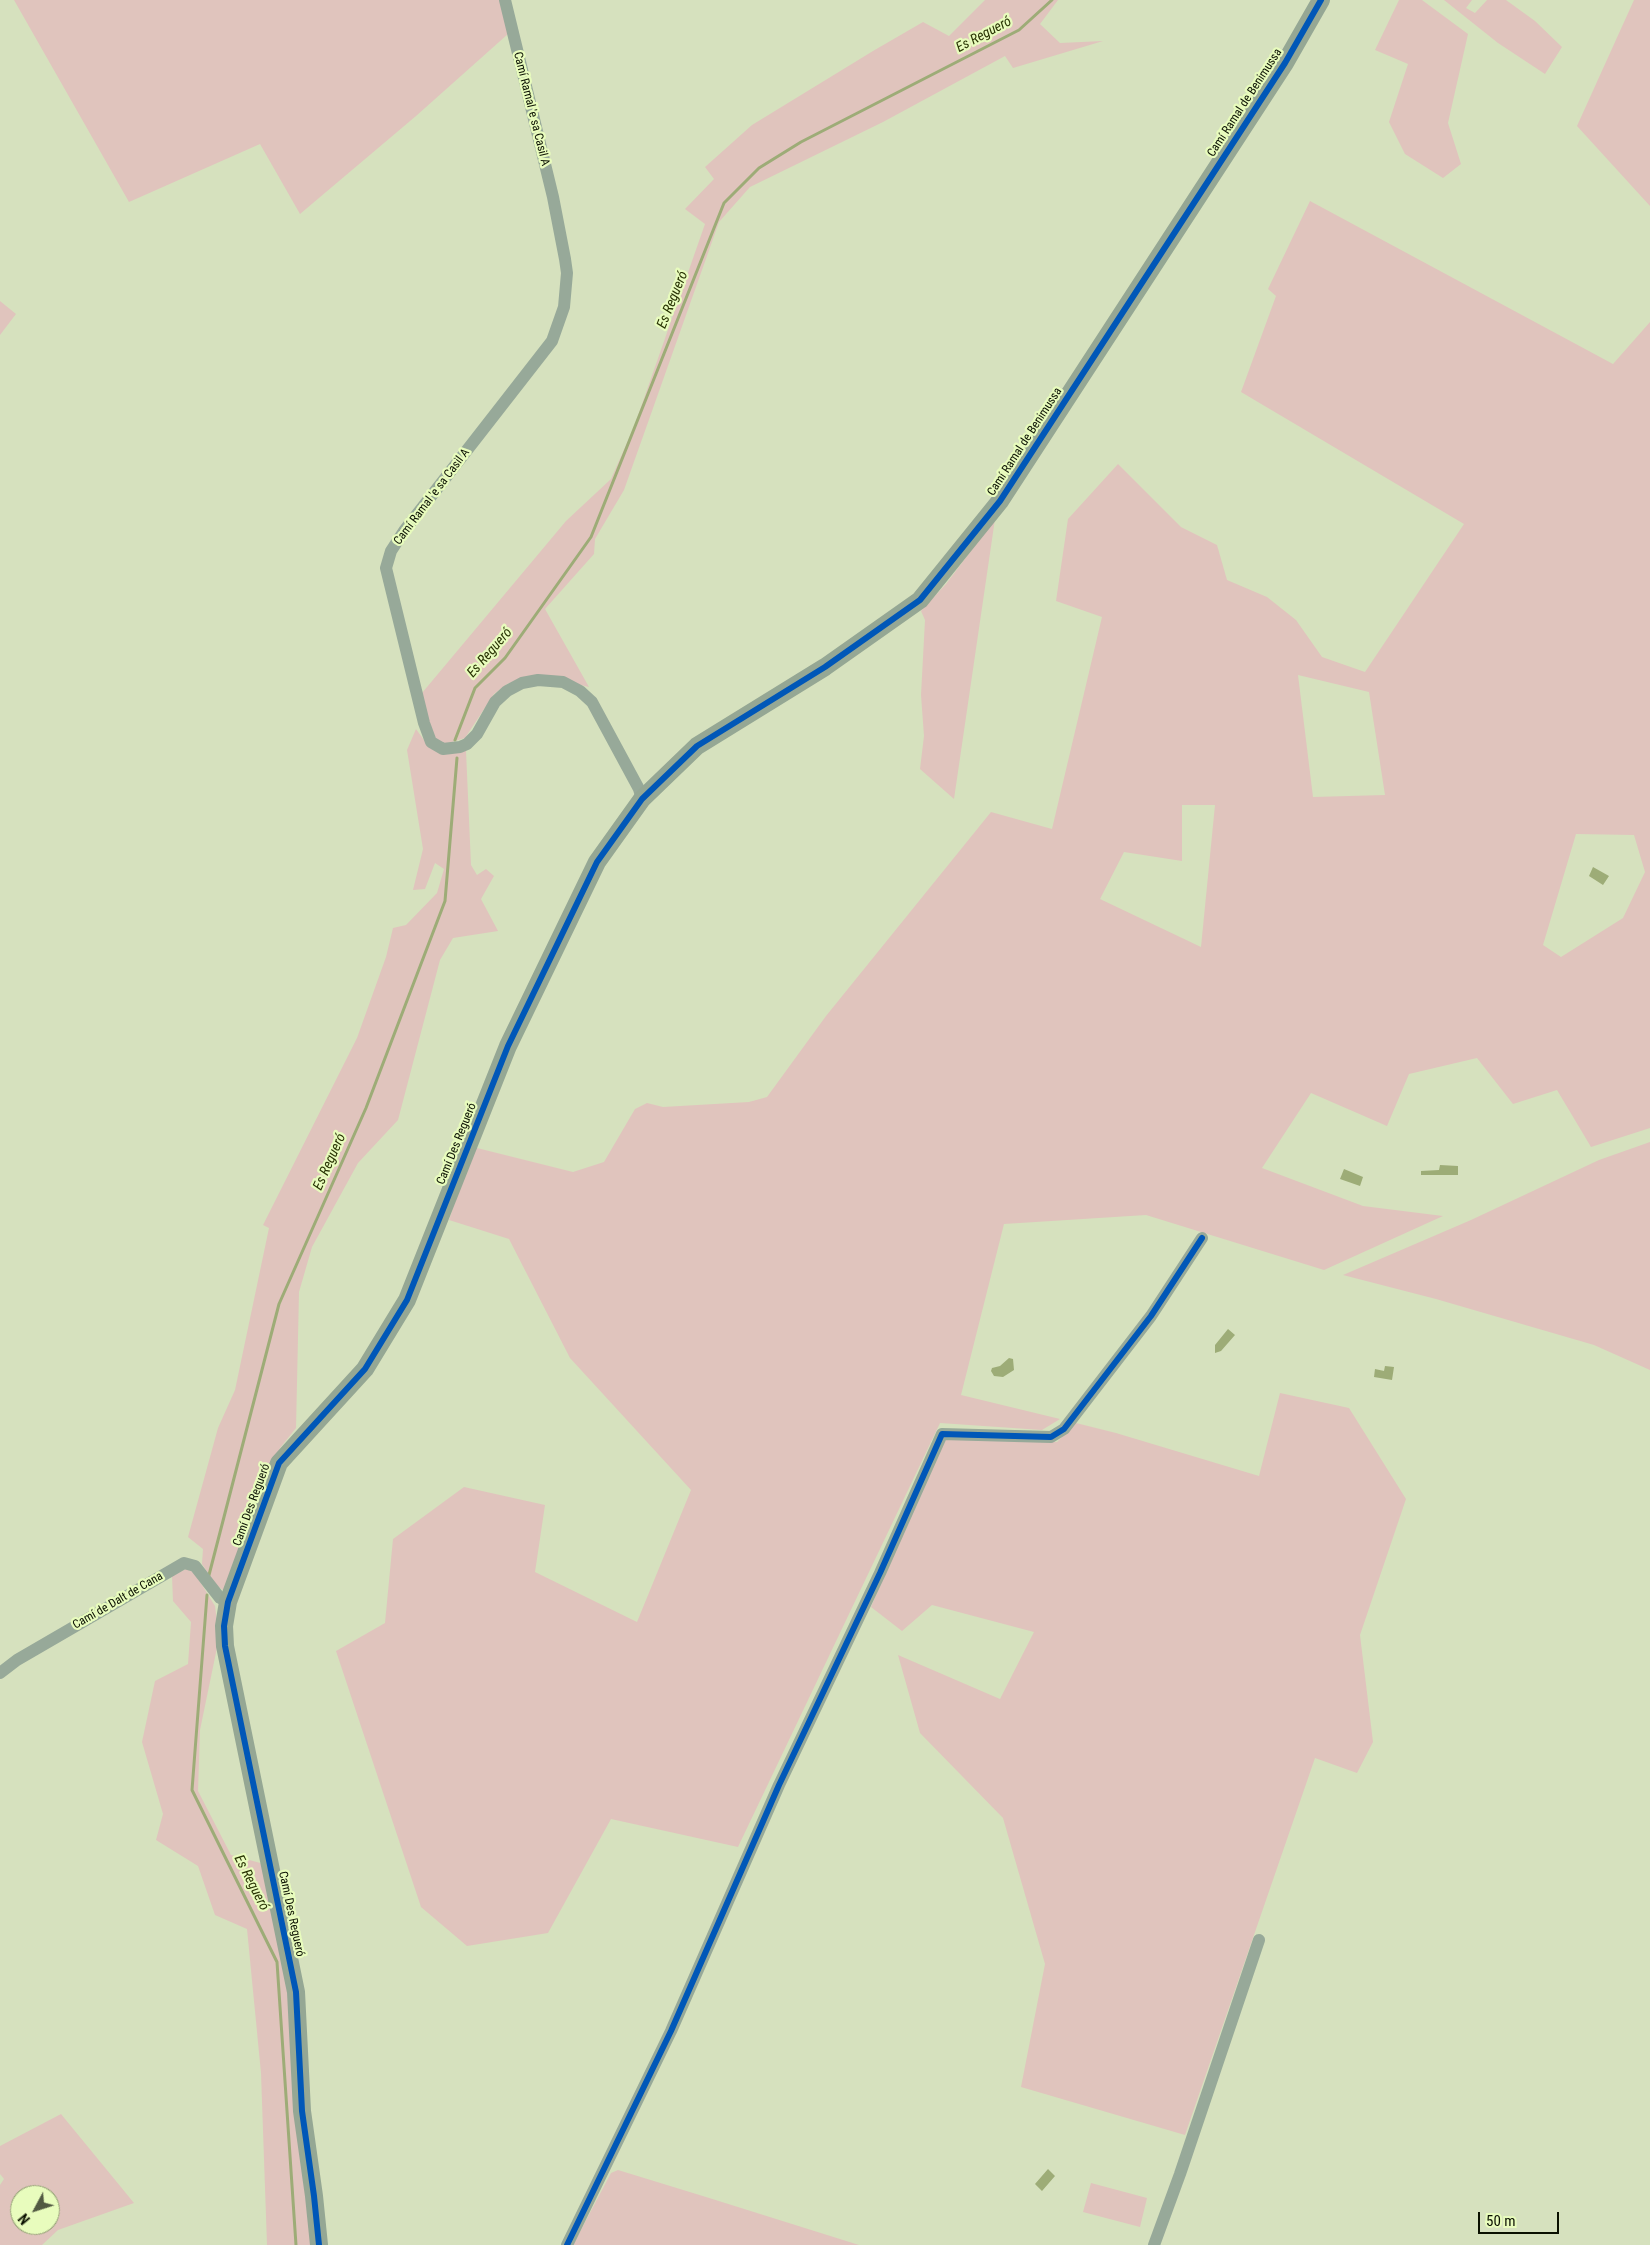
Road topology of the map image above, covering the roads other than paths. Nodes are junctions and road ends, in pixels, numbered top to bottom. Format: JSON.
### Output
{"nodes":[{"id":1,"x":505,"y":0,"type":"edge"},
{"id":2,"x":1321,"y":0,"type":"edge"},
{"id":3,"x":642,"y":800,"type":"junction"},
{"id":4,"x":1202,"y":1238,"type":"dead end"},
{"id":5,"x":228,"y":1602,"type":"junction"},
{"id":6,"x":0,"y":1673,"type":"edge"},
{"id":7,"x":1259,"y":1940,"type":"dead end"},
{"id":8,"x":318,"y":2245,"type":"edge"},
{"id":9,"x":567,"y":2245,"type":"edge"},
{"id":10,"x":1154,"y":2245,"type":"edge"}],
"edges":[{"from":1,"to":3,"type":"street","name":"Camí Ramal 'e sa Casil A"},
{"from":2,"to":3,"type":"street","name":"Camí Ramal de Benimussa"},
{"from":3,"to":5,"type":"street","name":"Camí Des Regueró"},
{"from":4,"to":9,"type":"street"},
{"from":5,"to":6,"type":"street","name":"Camí de Dalt de Cana"},
{"from":5,"to":8,"type":"street","name":"Camí Des Regueró"},
{"from":7,"to":10,"type":"street"}]}
